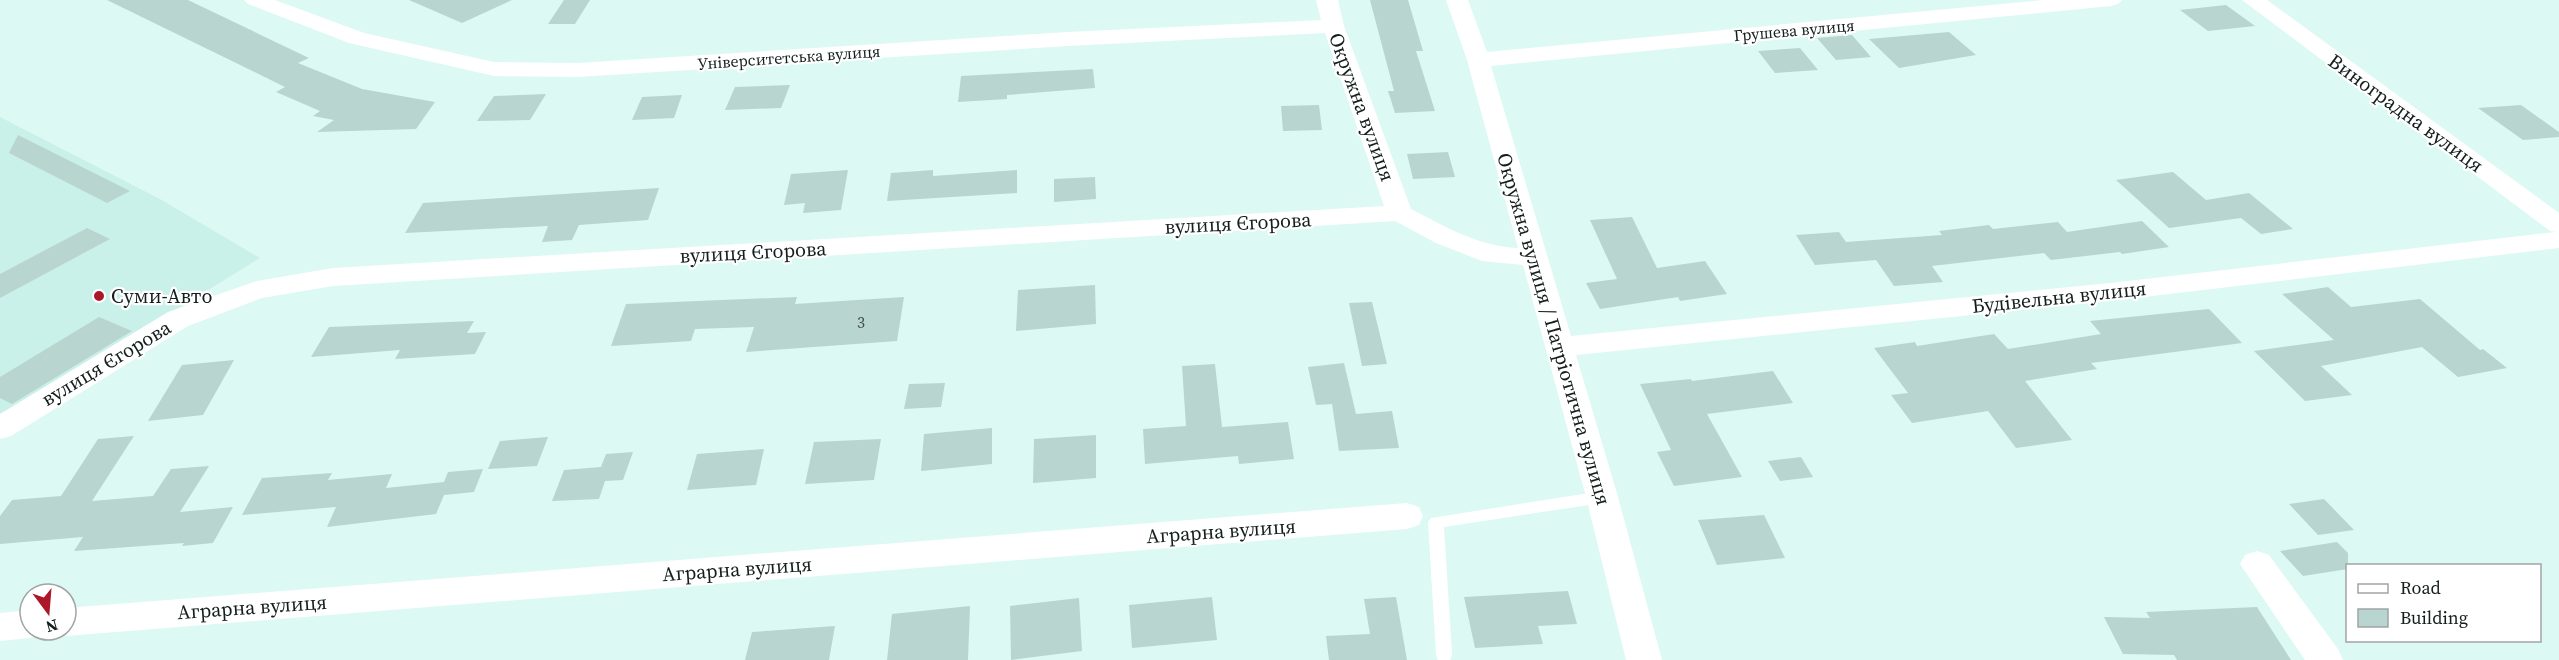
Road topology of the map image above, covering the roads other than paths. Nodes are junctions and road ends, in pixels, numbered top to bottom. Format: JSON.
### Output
{"nodes":[{"id":1,"x":255,"y":0,"type":"edge"},
{"id":2,"x":1327,"y":0,"type":"edge"},
{"id":3,"x":1457,"y":0,"type":"edge"},
{"id":4,"x":2111,"y":0,"type":"edge"},
{"id":5,"x":2253,"y":0,"type":"edge"},
{"id":6,"x":1333,"y":26,"type":"junction"},
{"id":7,"x":1478,"y":60,"type":"junction"},
{"id":8,"x":1398,"y":213,"type":"junction"},
{"id":9,"x":2559,"y":225,"type":"edge"},
{"id":10,"x":2559,"y":240,"type":"edge"},
{"id":11,"x":1533,"y":257,"type":"junction"},
{"id":12,"x":1559,"y":347,"type":"junction"},
{"id":13,"x":0,"y":428,"type":"edge"},
{"id":14,"x":1602,"y":497,"type":"junction"},
{"id":15,"x":1407,"y":516,"type":"dead end"},
{"id":16,"x":2257,"y":564,"type":"dead end"},
{"id":17,"x":78,"y":621,"type":"edge"},
{"id":18,"x":18,"y":625,"type":"edge"},
{"id":19,"x":0,"y":627,"type":"edge"},
{"id":20,"x":1444,"y":655,"type":"dead end"},
{"id":21,"x":1644,"y":660,"type":"edge"},
{"id":22,"x":2325,"y":660,"type":"edge"}],
"edges":[{"from":1,"to":6,"type":"street","name":"Університетська вулиця"},
{"from":2,"to":6,"type":"street","name":"Окружна вулиця"},
{"from":3,"to":7,"type":"street","name":"Окружна вулиця / Патріотична вулиця"},
{"from":4,"to":7,"type":"street","name":"Грушева вулиця"},
{"from":5,"to":9,"type":"street","name":"Виноградна вулиця"},
{"from":6,"to":8,"type":"street","name":"Окружна вулиця"},
{"from":7,"to":11,"type":"street","name":"Окружна вулиця / Патріотична вулиця"},
{"from":8,"to":11,"type":"street"},
{"from":8,"to":13,"type":"street","name":"вулиця Єгорова"},
{"from":10,"to":12,"type":"street","name":"Будівельна вулиця"},
{"from":11,"to":12,"type":"street","name":"Окружна вулиця / Патріотична вулиця"},
{"from":12,"to":14,"type":"street","name":"Окружна вулиця / Патріотична вулиця"},
{"from":14,"to":20,"type":"lane"},
{"from":14,"to":21,"type":"street","name":"Окружна вулиця / Патріотична вулиця"},
{"from":15,"to":17,"type":"street","name":"Аграрна вулиця"},
{"from":16,"to":22,"type":"street"},
{"from":18,"to":19,"type":"street"}]}
